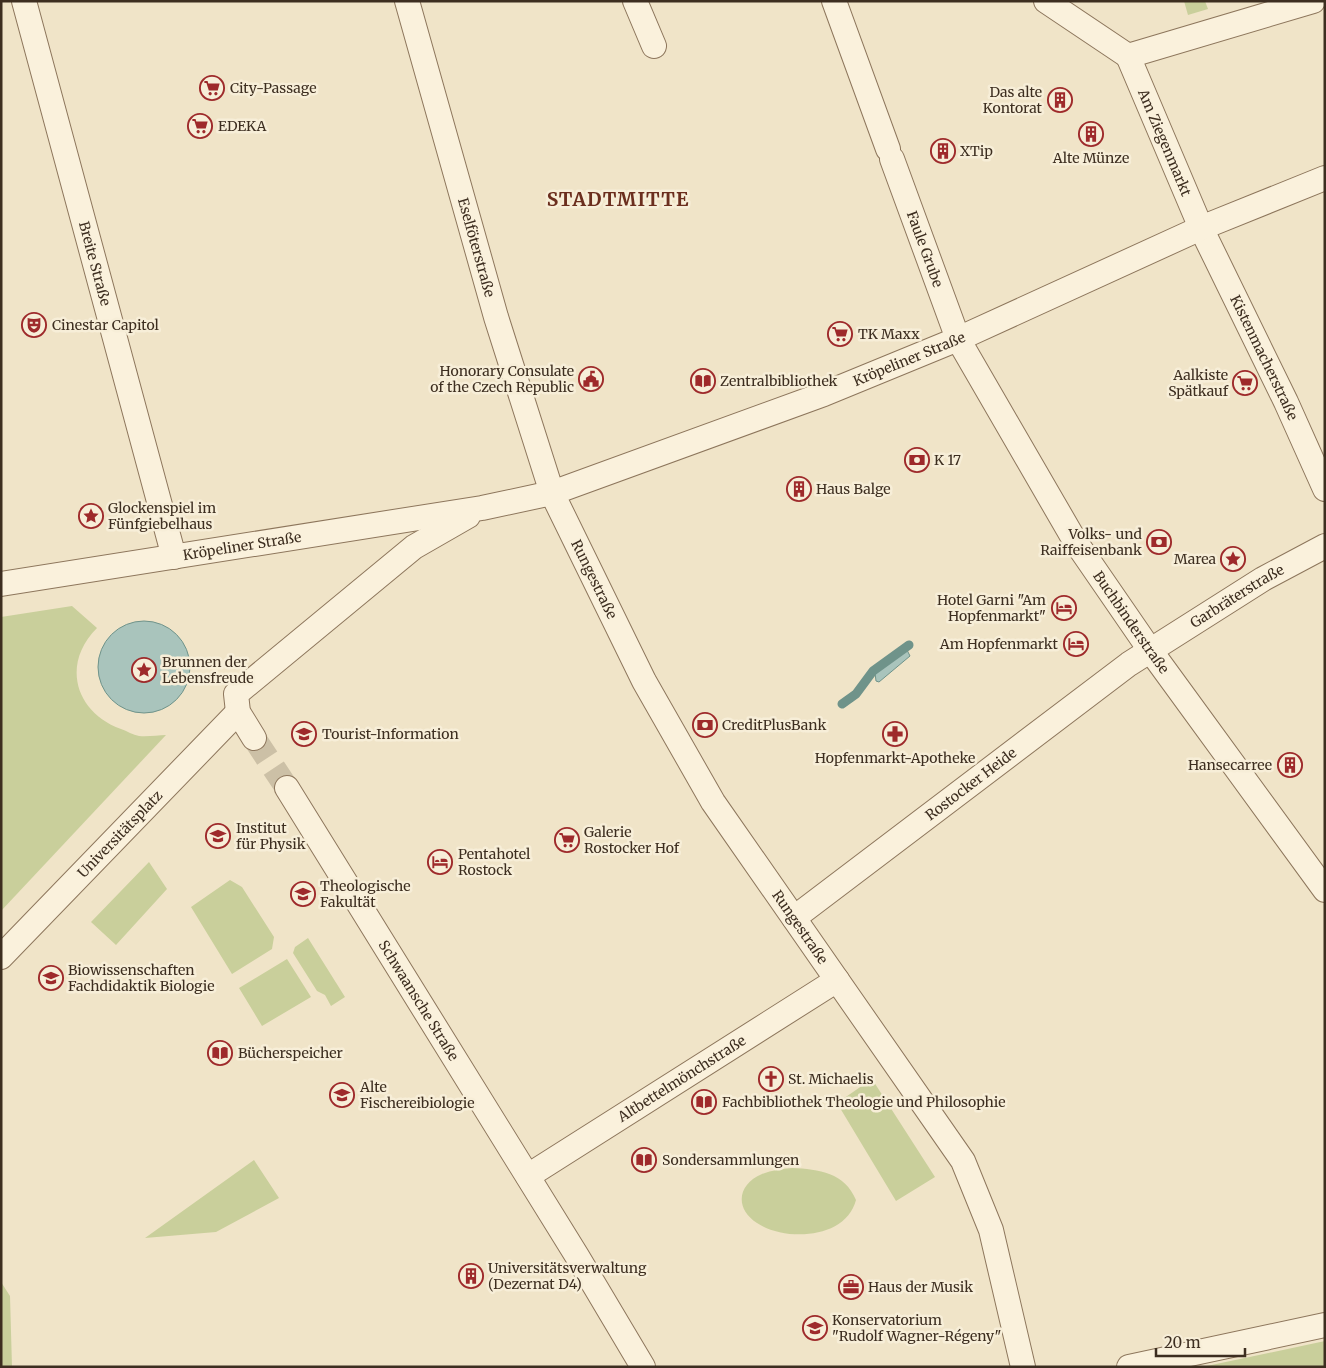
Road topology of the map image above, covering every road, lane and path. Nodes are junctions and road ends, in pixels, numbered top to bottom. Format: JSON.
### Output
{"nodes":[{"id":1,"x":24,"y":1,"type":"edge"},
{"id":2,"x":407,"y":1,"type":"edge"},
{"id":3,"x":635,"y":1,"type":"edge"},
{"id":4,"x":834,"y":1,"type":"edge"},
{"id":5,"x":1046,"y":1,"type":"edge"},
{"id":6,"x":1313,"y":1,"type":"edge"},
{"id":7,"x":654,"y":46,"type":"dead end"},
{"id":8,"x":1128,"y":56,"type":"junction"},
{"id":9,"x":1325,"y":178,"type":"edge"},
{"id":10,"x":1201,"y":228,"type":"junction"},
{"id":11,"x":958,"y":339,"type":"junction"},
{"id":12,"x":1325,"y":489,"type":"edge"},
{"id":13,"x":552,"y":493,"type":"junction"},
{"id":14,"x":482,"y":508,"type":"junction"},
{"id":15,"x":1325,"y":546,"type":"edge"},
{"id":16,"x":174,"y":557,"type":"junction"},
{"id":17,"x":1,"y":584,"type":"edge"},
{"id":18,"x":1150,"y":650,"type":"junction"},
{"id":19,"x":238,"y":712,"type":"junction"},
{"id":20,"x":254,"y":738,"type":"tunnel mouth"},
{"id":21,"x":287,"y":788,"type":"tunnel mouth"},
{"id":22,"x":1325,"y":890,"type":"edge"},
{"id":23,"x":794,"y":918,"type":"junction"},
{"id":24,"x":1,"y":957,"type":"edge"},
{"id":25,"x":838,"y":980,"type":"junction"},
{"id":26,"x":528,"y":1176,"type":"junction"},
{"id":27,"x":1325,"y":1325,"type":"edge"},
{"id":28,"x":643,"y":1367,"type":"edge"},
{"id":29,"x":1023,"y":1367,"type":"edge"},
{"id":30,"x":1129,"y":1367,"type":"edge"}],
"edges":[{"from":1,"to":16,"type":"street","name":"Breite Straße"},
{"from":2,"to":13,"type":"street","name":"Eselföterstraße"},
{"from":3,"to":7,"type":"street"},
{"from":4,"to":11,"type":"street","name":"Faule Grube"},
{"from":5,"to":8,"type":"street"},
{"from":6,"to":8,"type":"street"},
{"from":8,"to":10,"type":"street","name":"Am Ziegenmarkt"},
{"from":9,"to":10,"type":"street","name":"Kröpeliner Straße"},
{"from":10,"to":11,"type":"street","name":"Kröpeliner Straße"},
{"from":10,"to":12,"type":"street","name":"Kistenmacherstraße"},
{"from":11,"to":13,"type":"street","name":"Kröpeliner Straße"},
{"from":11,"to":18,"type":"street","name":"Buchbinderstraße"},
{"from":13,"to":14,"type":"street","name":"Kröpeliner Straße"},
{"from":13,"to":23,"type":"street","name":"Rungestraße"},
{"from":14,"to":16,"type":"street","name":"Kröpeliner Straße"},
{"from":14,"to":19,"type":"street","name":"Kröpeliner Straße"},
{"from":15,"to":18,"type":"street","name":"Garbräterstraße"},
{"from":16,"to":17,"type":"street","name":"Kröpeliner Straße"},
{"from":18,"to":22,"type":"street","name":"Buchbinderstraße"},
{"from":18,"to":23,"type":"street","name":"Rostocker Heide"},
{"from":19,"to":20,"type":"street"},
{"from":19,"to":24,"type":"street","name":"Universitätsplatz"},
{"from":21,"to":26,"type":"street","name":"Schwaansche Straße"},
{"from":23,"to":25,"type":"street","name":"Rungestraße"},
{"from":25,"to":26,"type":"street","name":"Altbettelmönchstraße"},
{"from":25,"to":29,"type":"street","name":"Rungestraße"},
{"from":26,"to":28,"type":"street","name":"Schwaansche Straße"},
{"from":27,"to":30,"type":"street"}]}
